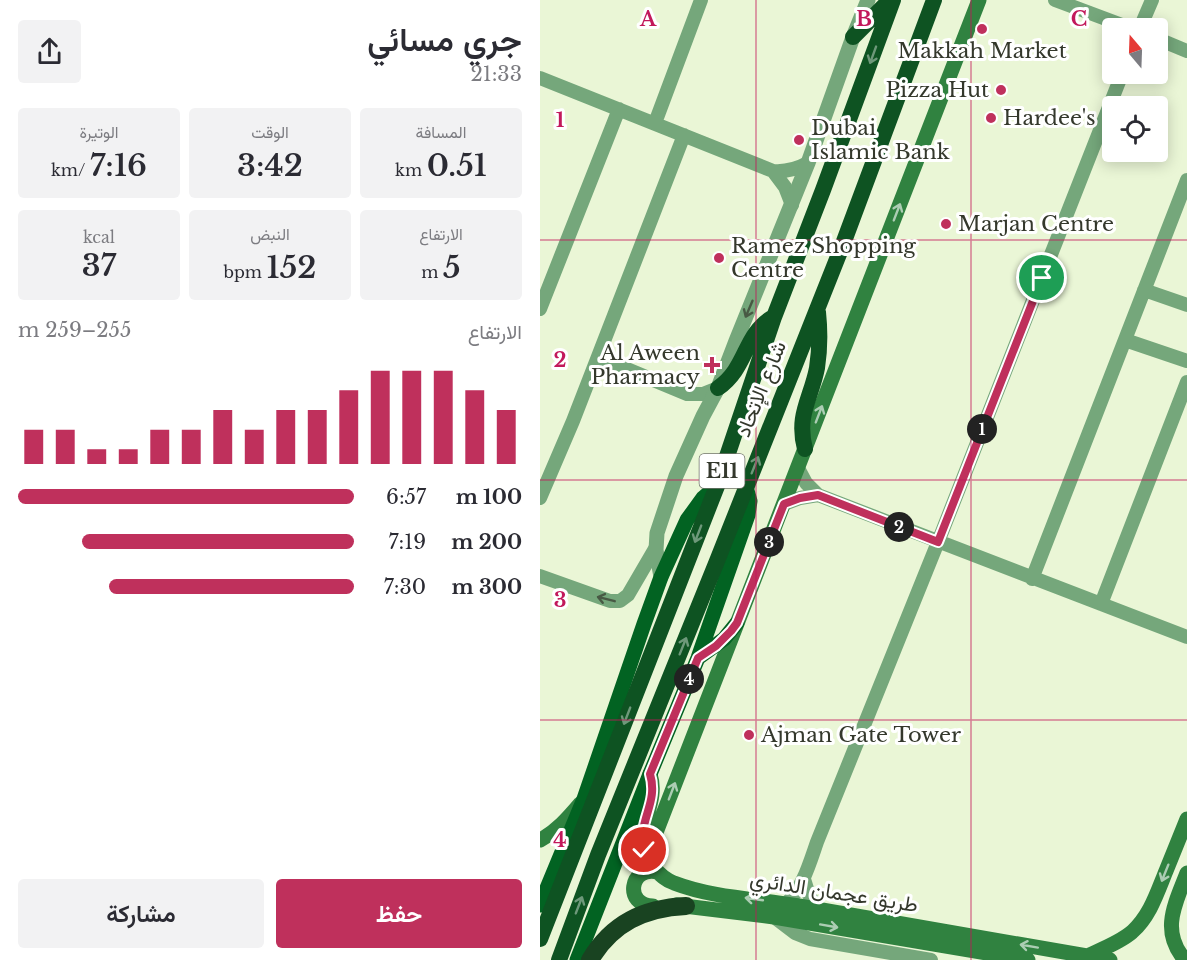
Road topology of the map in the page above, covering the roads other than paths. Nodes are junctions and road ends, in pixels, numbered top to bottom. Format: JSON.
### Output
{"nodes":[{"id":1,"x":701,"y":0,"type":"edge"},
{"id":2,"x":868,"y":0,"type":"edge"},
{"id":3,"x":891,"y":0,"type":"edge"},
{"id":4,"x":934,"y":0,"type":"edge"},
{"id":5,"x":979,"y":0,"type":"edge"},
{"id":6,"x":1055,"y":0,"type":"edge"},
{"id":7,"x":1152,"y":0,"type":"edge"},
{"id":8,"x":1103,"y":18,"type":"edge"},
{"id":9,"x":1144,"y":18,"type":"edge"},
{"id":10,"x":853,"y":37,"type":"junction"},
{"id":11,"x":1168,"y":43,"type":"edge"},
{"id":12,"x":1187,"y":51,"type":"edge"},
{"id":13,"x":540,"y":78,"type":"edge"},
{"id":14,"x":1118,"y":84,"type":"edge"},
{"id":15,"x":619,"y":109,"type":"junction"},
{"id":16,"x":655,"y":123,"type":"junction"},
{"id":17,"x":684,"y":135,"type":"junction"},
{"id":18,"x":808,"y":163,"type":"junction"},
{"id":19,"x":773,"y":171,"type":"junction"},
{"id":20,"x":1187,"y":180,"type":"edge"},
{"id":21,"x":792,"y":205,"type":"junction"},
{"id":22,"x":1144,"y":290,"type":"junction"},
{"id":23,"x":1187,"y":305,"type":"edge"},
{"id":24,"x":817,"y":308,"type":"junction"},
{"id":25,"x":540,"y":309,"type":"edge"},
{"id":26,"x":774,"y":316,"type":"junction"},
{"id":27,"x":1125,"y":340,"type":"junction"},
{"id":28,"x":598,"y":357,"type":"junction"},
{"id":29,"x":1187,"y":361,"type":"edge"},
{"id":30,"x":1187,"y":382,"type":"edge"},
{"id":31,"x":718,"y":388,"type":"junction"},
{"id":32,"x":687,"y":394,"type":"junction"},
{"id":33,"x":704,"y":416,"type":"junction"},
{"id":34,"x":805,"y":449,"type":"junction"},
{"id":35,"x":798,"y":468,"type":"junction"},
{"id":36,"x":717,"y":486,"type":"junction"},
{"id":37,"x":746,"y":487,"type":"junction"},
{"id":38,"x":818,"y":495,"type":"junction"},
{"id":39,"x":540,"y":498,"type":"edge"},
{"id":40,"x":784,"y":504,"type":"junction"},
{"id":41,"x":938,"y":542,"type":"junction"},
{"id":42,"x":656,"y":547,"type":"junction"},
{"id":43,"x":540,"y":576,"type":"edge"},
{"id":44,"x":661,"y":577,"type":"junction"},
{"id":45,"x":1032,"y":579,"type":"junction"},
{"id":46,"x":1101,"y":604,"type":"junction"},
{"id":47,"x":737,"y":623,"type":"junction"},
{"id":48,"x":1187,"y":637,"type":"edge"},
{"id":49,"x":698,"y":658,"type":"junction"},
{"id":50,"x":650,"y":774,"type":"junction"},
{"id":51,"x":584,"y":799,"type":"junction"},
{"id":52,"x":1187,"y":819,"type":"edge"},
{"id":53,"x":540,"y":840,"type":"edge"},
{"id":54,"x":656,"y":870,"type":"junction"},
{"id":55,"x":1187,"y":873,"type":"edge"},
{"id":56,"x":804,"y":879,"type":"junction"},
{"id":57,"x":786,"y":904,"type":"junction"},
{"id":58,"x":540,"y":905,"type":"edge"},
{"id":59,"x":653,"y":906,"type":"junction"},
{"id":60,"x":686,"y":906,"type":"junction"},
{"id":61,"x":818,"y":910,"type":"junction"},
{"id":62,"x":774,"y":917,"type":"junction"},
{"id":63,"x":540,"y":939,"type":"edge"},
{"id":64,"x":1086,"y":956,"type":"junction"},
{"id":65,"x":582,"y":959,"type":"edge"},
{"id":66,"x":559,"y":960,"type":"edge"},
{"id":67,"x":931,"y":960,"type":"edge"},
{"id":68,"x":1028,"y":960,"type":"edge"},
{"id":69,"x":1110,"y":960,"type":"edge"},
{"id":70,"x":1185,"y":960,"type":"edge"}],
"edges":[{"from":1,"to":16,"type":"street"},
{"from":2,"to":10,"type":"street"},
{"from":3,"to":10,"type":"highway"},
{"from":3,"to":26,"type":"highway","name":"شارع الإتحاد","number":"E11","one_way":true},
{"from":4,"to":24,"type":"highway","name":"شارع الإتحاد","number":"E11"},
{"from":34,"to":5,"type":"main road","one_way":true},
{"from":6,"to":8,"type":"street"},
{"from":7,"to":9,"type":"street"},
{"from":10,"to":18,"type":"street"},
{"from":11,"to":12,"type":"street"},
{"from":13,"to":15,"type":"street"},
{"from":14,"to":41,"type":"street"},
{"from":15,"to":16,"type":"street"},
{"from":15,"to":25,"type":"street"},
{"from":16,"to":17,"type":"street"},
{"from":17,"to":19,"type":"street"},
{"from":17,"to":28,"type":"street"},
{"from":18,"to":19,"type":"street"},
{"from":18,"to":21,"type":"street"},
{"from":19,"to":21,"type":"street"},
{"from":20,"to":22,"type":"street"},
{"from":21,"to":31,"type":"street","one_way":true},
{"from":22,"to":23,"type":"street"},
{"from":22,"to":27,"type":"street"},
{"from":24,"to":34,"type":"highway"},
{"from":37,"to":24,"type":"highway","name":"شارع الإتحاد","number":"E11","one_way":true},
{"from":26,"to":31,"type":"highway"},
{"from":26,"to":36,"type":"highway","name":"شارع الإتحاد","number":"E11"},
{"from":27,"to":29,"type":"street"},
{"from":27,"to":45,"type":"street"},
{"from":28,"to":32,"type":"street"},
{"from":28,"to":39,"type":"street"},
{"from":30,"to":46,"type":"street"},
{"from":31,"to":32,"type":"street"},
{"from":31,"to":33,"type":"street"},
{"from":32,"to":33,"type":"street"},
{"from":33,"to":42,"type":"street"},
{"from":34,"to":35,"type":"main road"},
{"from":35,"to":38,"type":"street"},
{"from":35,"to":40,"type":"main road"},
{"from":36,"to":44,"type":"main road"},
{"from":36,"to":63,"type":"highway","name":"شارع الإتحاد","number":"E11","one_way":true},
{"from":37,"to":49,"type":"main road"},
{"from":66,"to":37,"type":"highway","name":"شارع الإتحاد","number":"E11","one_way":true},
{"from":38,"to":40,"type":"street"},
{"from":38,"to":41,"type":"street"},
{"from":40,"to":47,"type":"main road"},
{"from":41,"to":45,"type":"street"},
{"from":41,"to":56,"type":"street"},
{"from":42,"to":43,"type":"street","one_way":true},
{"from":42,"to":44,"type":"street"},
{"from":44,"to":51,"type":"main road"},
{"from":45,"to":46,"type":"street"},
{"from":46,"to":48,"type":"street"},
{"from":47,"to":49,"type":"main road"},
{"from":54,"to":47,"type":"main road","one_way":true},
{"from":49,"to":50,"type":"main road"},
{"from":50,"to":54,"type":"main road"},
{"from":50,"to":65,"type":"main road"},
{"from":51,"to":53,"type":"main road"},
{"from":51,"to":58,"type":"main road"},
{"from":52,"to":64,"type":"main road","one_way":true},
{"from":57,"to":54,"type":"main road","name":"طريق عجمان الدائري","one_way":true},
{"from":54,"to":59,"type":"main road"},
{"from":55,"to":70,"type":"main road"},
{"from":56,"to":57,"type":"street"},
{"from":56,"to":61,"type":"street"},
{"from":57,"to":61,"type":"main road","name":"طريق عجمان الدائري"},
{"from":59,"to":60,"type":"main road","name":"طريق عجمان الدائري"},
{"from":59,"to":65,"type":"main road","name":"طريق عجمان الدائري"},
{"from":60,"to":62,"type":"main road","name":"طريق عجمان الدائري"},
{"from":60,"to":65,"type":"highway"},
{"from":64,"to":61,"type":"main road","name":"طريق عجمان الدائري","one_way":true},
{"from":62,"to":67,"type":"street"},
{"from":62,"to":68,"type":"main road","name":"طريق عجمان الدائري","one_way":true},
{"from":64,"to":69,"type":"main road","name":"طريق عجمان الدائري"}]}
